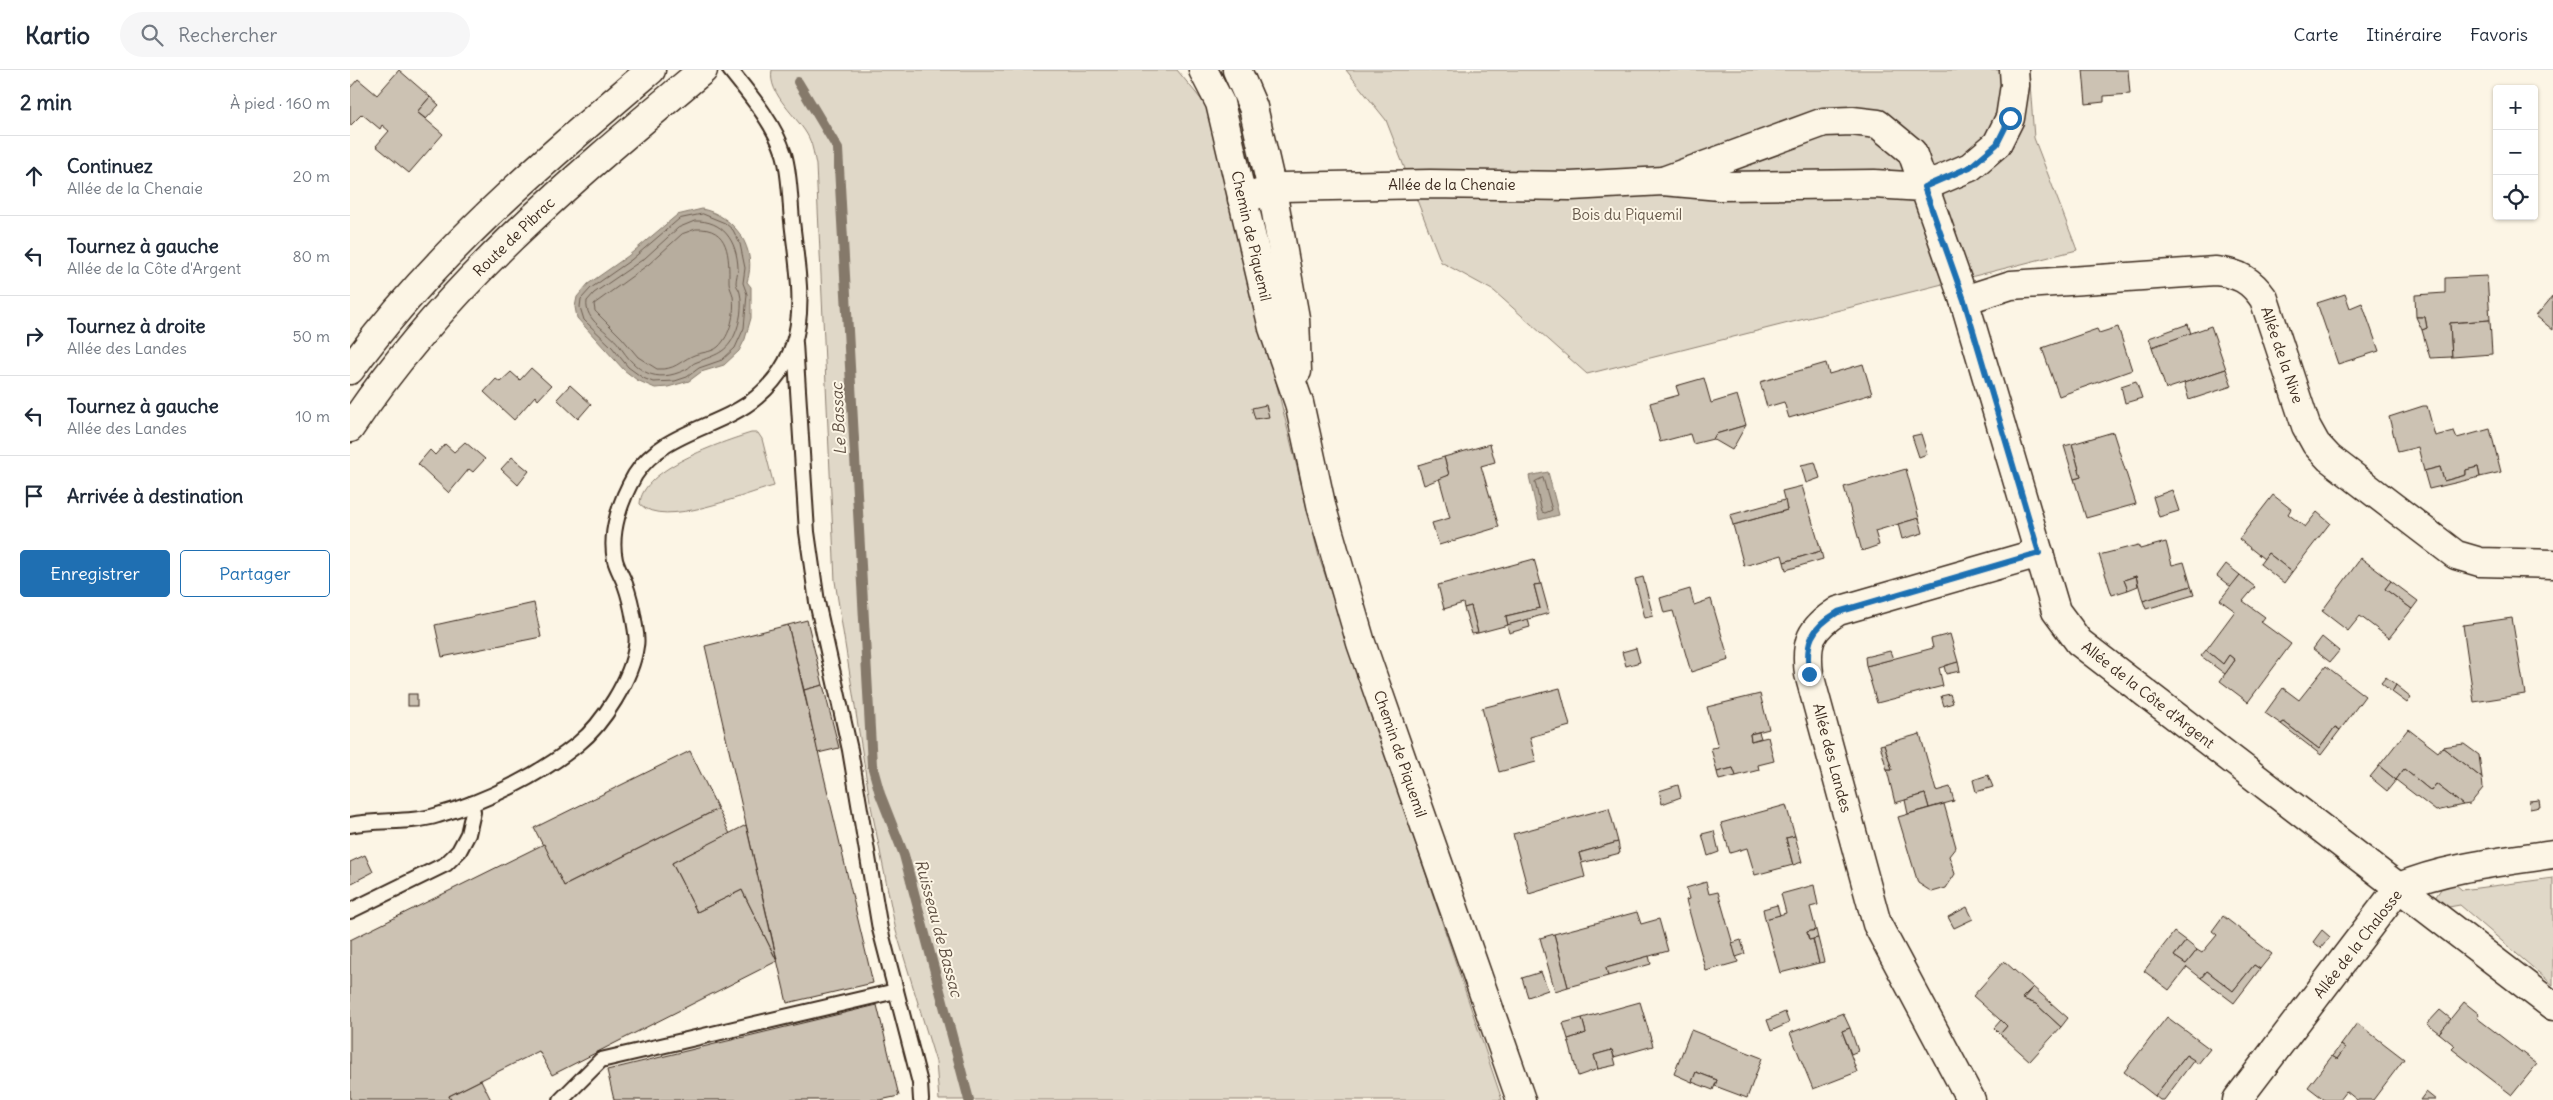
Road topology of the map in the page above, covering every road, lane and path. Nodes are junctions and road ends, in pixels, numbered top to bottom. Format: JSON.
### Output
{"nodes":[{"id":1,"x":651,"y":70,"type":"edge"},
{"id":2,"x":703,"y":70,"type":"edge"},
{"id":3,"x":730,"y":70,"type":"edge"},
{"id":4,"x":1204,"y":70,"type":"edge"},
{"id":5,"x":1238,"y":70,"type":"edge"},
{"id":6,"x":2014,"y":70,"type":"edge"},
{"id":7,"x":1663,"y":181,"type":"junction"},
{"id":8,"x":1924,"y":187,"type":"junction"},
{"id":9,"x":1272,"y":190,"type":"junction"},
{"id":10,"x":1242,"y":199,"type":"junction"},
{"id":11,"x":1964,"y":300,"type":"junction"},
{"id":12,"x":795,"y":343,"type":"junction"},
{"id":13,"x":350,"y":370,"type":"edge"},
{"id":14,"x":1299,"y":403,"type":"junction"},
{"id":15,"x":350,"y":427,"type":"edge"},
{"id":16,"x":2039,"y":553,"type":"junction"},
{"id":17,"x":2553,"y":564,"type":"edge"},
{"id":18,"x":471,"y":804,"type":"junction"},
{"id":19,"x":350,"y":825,"type":"edge"},
{"id":20,"x":2553,"y":854,"type":"edge"},
{"id":21,"x":2399,"y":887,"type":"junction"},
{"id":22,"x":350,"y":911,"type":"edge"},
{"id":23,"x":896,"y":991,"type":"junction"},
{"id":24,"x":2553,"y":1006,"type":"edge"},
{"id":25,"x":561,"y":1100,"type":"edge"},
{"id":26,"x":922,"y":1100,"type":"edge"},
{"id":27,"x":1521,"y":1100,"type":"edge"},
{"id":28,"x":1971,"y":1100,"type":"edge"},
{"id":29,"x":2237,"y":1100,"type":"edge"}],
"edges":[{"from":1,"to":13,"type":"street"},
{"from":2,"to":15,"type":"street","name":"Route de Pibrac"},
{"from":3,"to":12,"type":"lane"},
{"from":4,"to":10,"type":"street","name":"Chemin de Piquemil"},
{"from":5,"to":9,"type":"street","name":"Chemin de Piquemil"},
{"from":6,"to":8,"type":"street","name":"Allée de la Chenaie"},
{"from":7,"to":8,"type":"street","name":"Allée de la Chenaie"},
{"from":7,"to":8,"type":"street","name":"Allée de la Chenaie"},
{"from":7,"to":9,"type":"street","name":"Allée de la Chenaie"},
{"from":8,"to":11,"type":"street","name":"Allée de la Côte d'Argent"},
{"from":9,"to":10,"type":"street","name":"Allée de la Chenaie"},
{"from":9,"to":14,"type":"street","name":"Chemin de Piquemil"},
{"from":10,"to":14,"type":"street","name":"Chemin de Piquemil"},
{"from":11,"to":16,"type":"street","name":"Allée de la Côte d'Argent"},
{"from":11,"to":17,"type":"street","name":"Allée de la Nive"},
{"from":12,"to":18,"type":"lane"},
{"from":12,"to":23,"type":"lane"},
{"from":14,"to":27,"type":"street","name":"Chemin de Piquemil"},
{"from":16,"to":21,"type":"street","name":"Allée de la Côte d'Argent"},
{"from":16,"to":28,"type":"street","name":"Allée des Landes"},
{"from":18,"to":19,"type":"lane"},
{"from":18,"to":22,"type":"lane"},
{"from":20,"to":21,"type":"street","name":"Allée de la Chalosse"},
{"from":21,"to":24,"type":"street","name":"Allée de la Côte d'Argent"},
{"from":21,"to":29,"type":"street","name":"Allée de la Chalosse"},
{"from":23,"to":25,"type":"lane"},
{"from":23,"to":26,"type":"lane"}]}
